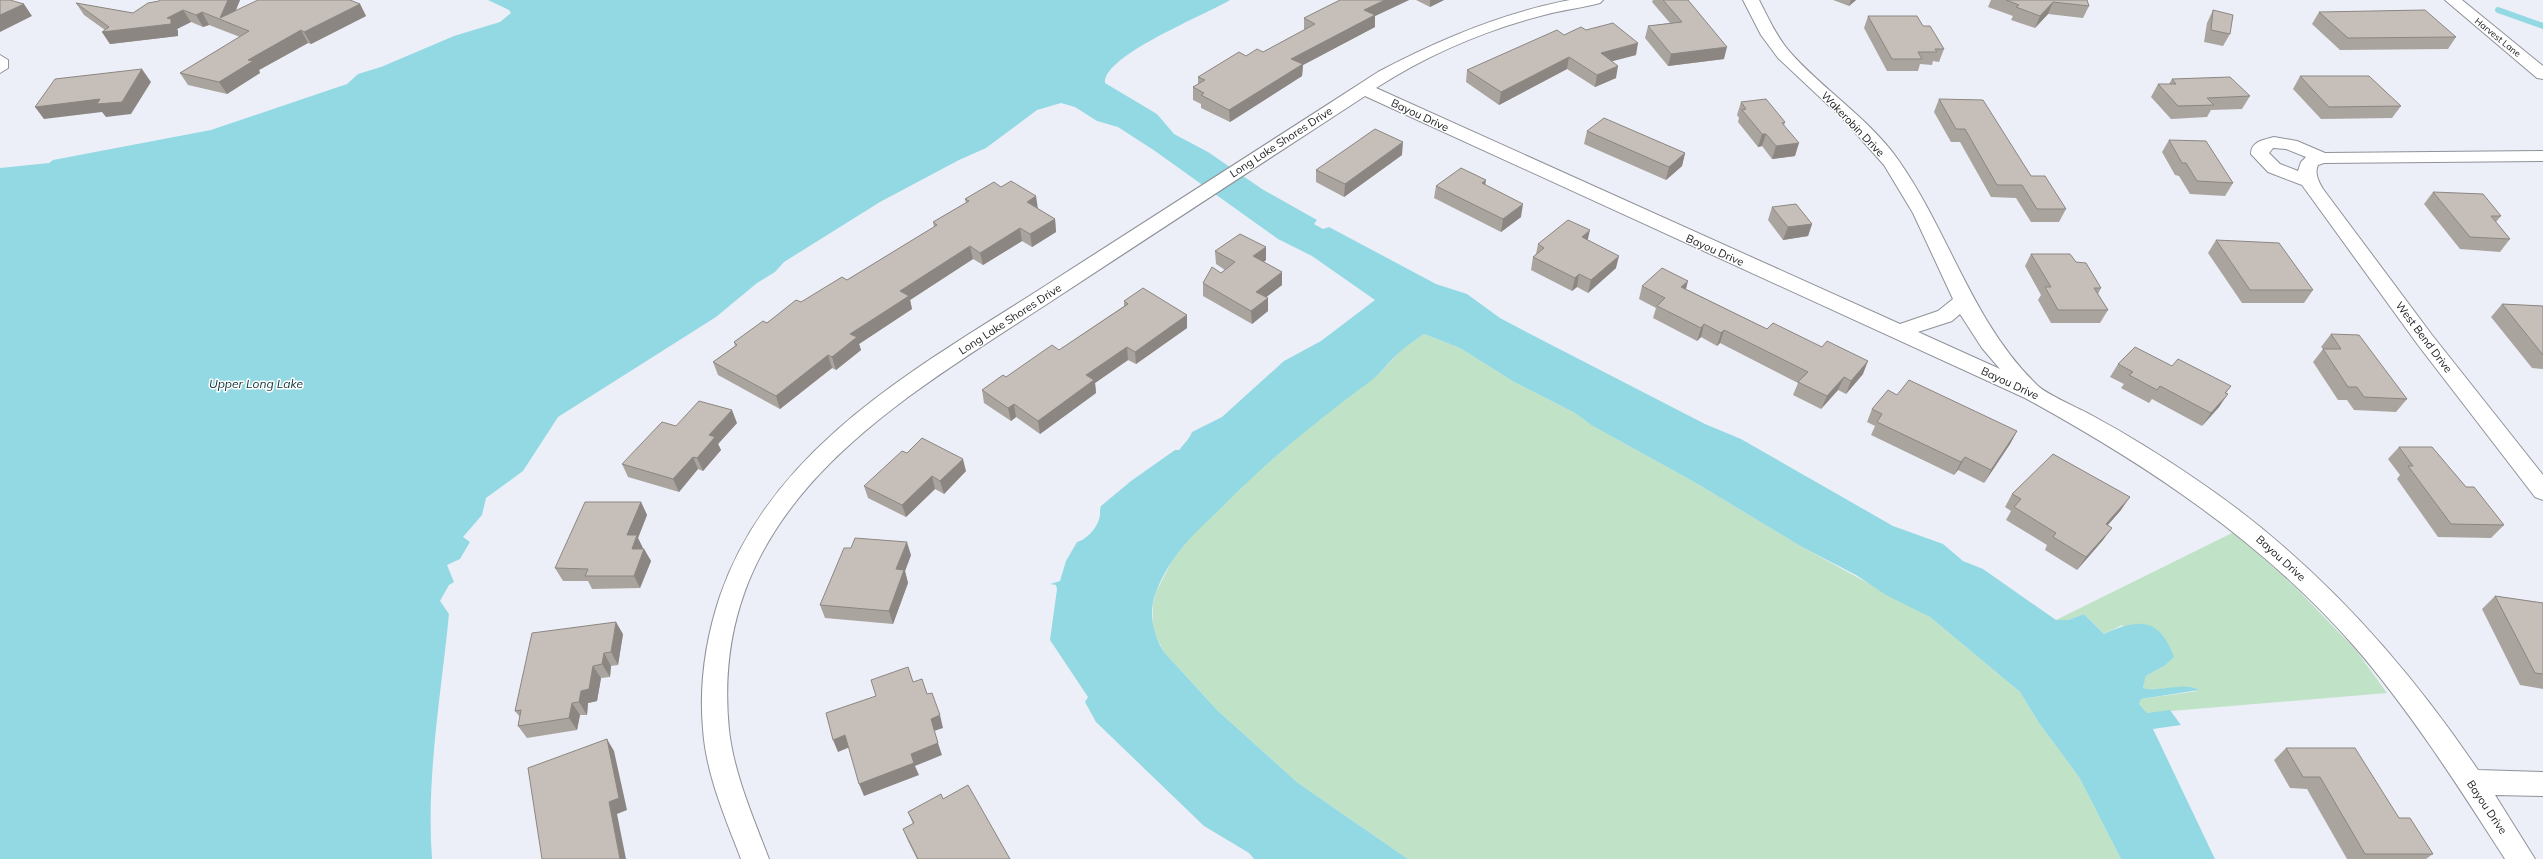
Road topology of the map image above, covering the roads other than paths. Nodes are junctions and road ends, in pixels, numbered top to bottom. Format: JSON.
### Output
{"nodes":[{"id":1,"x":1595,"y":0,"type":"edge"},
{"id":2,"x":1751,"y":0,"type":"edge"},
{"id":3,"x":2453,"y":0,"type":"edge"},
{"id":4,"x":0,"y":60,"type":"edge"},
{"id":5,"x":0,"y":68,"type":"edge"},
{"id":6,"x":2543,"y":74,"type":"edge"},
{"id":7,"x":1364,"y":90,"type":"junction"},
{"id":8,"x":2543,"y":156,"type":"edge"},
{"id":9,"x":2322,"y":158,"type":"junction"},
{"id":10,"x":2309,"y":181,"type":"junction"},
{"id":11,"x":1963,"y":301,"type":"junction"},
{"id":12,"x":1898,"y":332,"type":"junction"},
{"id":13,"x":2033,"y":394,"type":"junction"},
{"id":14,"x":2543,"y":491,"type":"edge"},
{"id":15,"x":2470,"y":782,"type":"junction"},
{"id":16,"x":2543,"y":784,"type":"edge"},
{"id":17,"x":755,"y":859,"type":"edge"},
{"id":18,"x":2521,"y":859,"type":"edge"}],
"edges":[{"from":1,"to":7,"type":"street","name":"Long Lake Shores Drive"},
{"from":2,"to":11,"type":"street","name":"Wakerobin Drive"},
{"from":3,"to":6,"type":"street","name":"Harvest Lane"},
{"from":4,"to":5,"type":"street"},
{"from":7,"to":12,"type":"street","name":"Bayou Drive"},
{"from":7,"to":17,"type":"street","name":"Long Lake Shores Drive"},
{"from":8,"to":9,"type":"street"},
{"from":9,"to":10,"type":"street"},
{"from":9,"to":10,"type":"street"},
{"from":10,"to":14,"type":"street","name":"West Bend Drive"},
{"from":11,"to":12,"type":"street"},
{"from":11,"to":13,"type":"street","name":"Wakerobin Drive"},
{"from":12,"to":13,"type":"street","name":"Bayou Drive"},
{"from":13,"to":15,"type":"street","name":"Bayou Drive"},
{"from":15,"to":16,"type":"street"},
{"from":15,"to":18,"type":"street","name":"Bayou Drive"}]}
